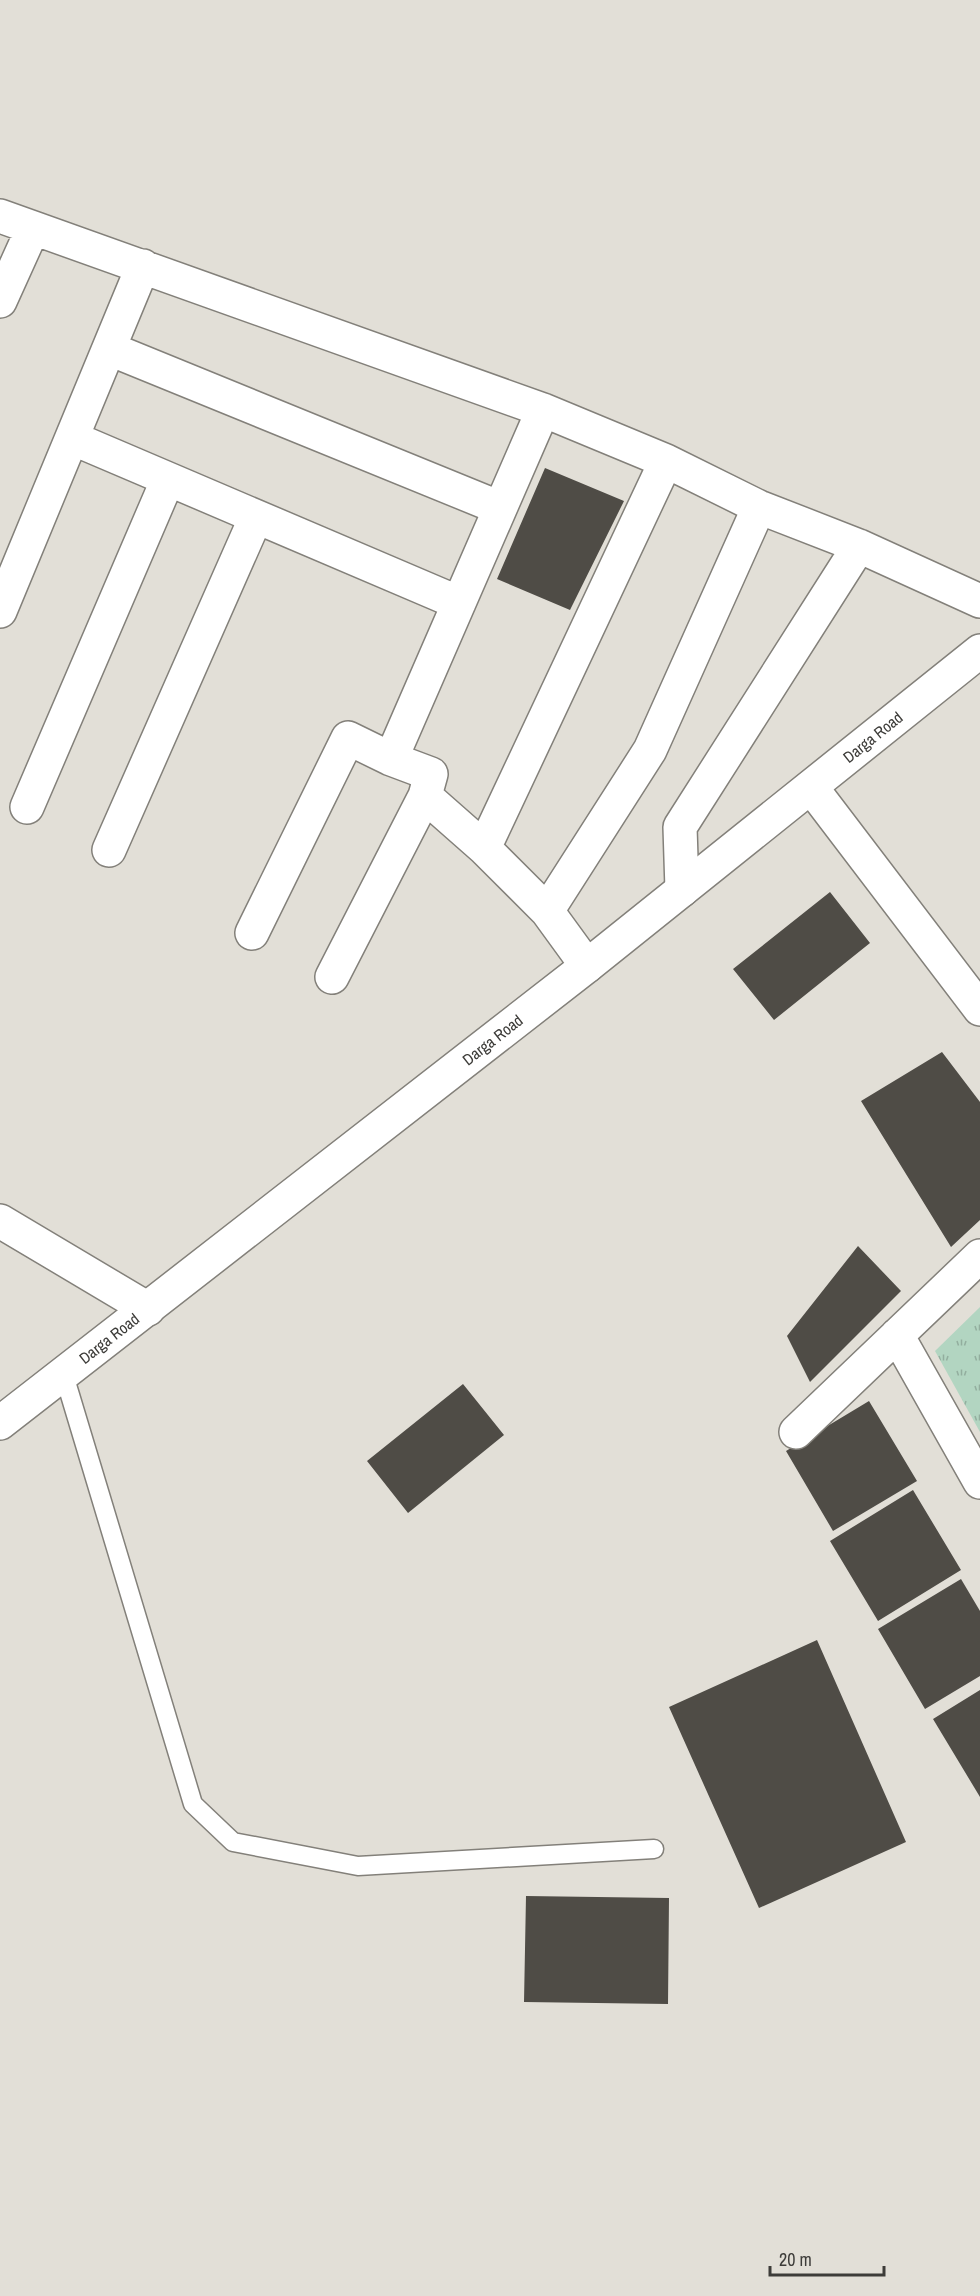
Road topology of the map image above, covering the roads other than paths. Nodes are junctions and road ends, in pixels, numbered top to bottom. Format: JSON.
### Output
{"nodes":[{"id":1,"x":0,"y":216,"type":"edge"},
{"id":2,"x":33,"y":228,"type":"junction"},
{"id":3,"x":143,"y":266,"type":"junction"},
{"id":4,"x":0,"y":301,"type":"edge"},
{"id":5,"x":110,"y":349,"type":"junction"},
{"id":6,"x":543,"y":410,"type":"junction"},
{"id":7,"x":72,"y":438,"type":"junction"},
{"id":8,"x":666,"y":461,"type":"junction"},
{"id":9,"x":168,"y":479,"type":"junction"},
{"id":10,"x":759,"y":507,"type":"junction"},
{"id":11,"x":500,"y":508,"type":"junction"},
{"id":12,"x":256,"y":517,"type":"junction"},
{"id":13,"x":859,"y":546,"type":"junction"},
{"id":14,"x":980,"y":601,"type":"edge"},
{"id":15,"x":459,"y":603,"type":"junction"},
{"id":16,"x":0,"y":611,"type":"edge"},
{"id":17,"x":980,"y":651,"type":"edge"},
{"id":18,"x":391,"y":759,"type":"junction"},
{"id":19,"x":811,"y":787,"type":"junction"},
{"id":20,"x":425,"y":796,"type":"junction"},
{"id":21,"x":27,"y":807,"type":"dead end"},
{"id":22,"x":484,"y":848,"type":"junction"},
{"id":23,"x":109,"y":849,"type":"dead end"},
{"id":24,"x":682,"y":890,"type":"junction"},
{"id":25,"x":547,"y":911,"type":"junction"},
{"id":26,"x":252,"y":933,"type":"dead end"},
{"id":27,"x":587,"y":966,"type":"junction"},
{"id":28,"x":332,"y":977,"type":"dead end"},
{"id":29,"x":980,"y":1009,"type":"edge"},
{"id":30,"x":0,"y":1221,"type":"edge"},
{"id":31,"x":980,"y":1256,"type":"edge"},
{"id":32,"x":148,"y":1309,"type":"junction"},
{"id":33,"x":897,"y":1335,"type":"junction"},
{"id":34,"x":64,"y":1376,"type":"junction"},
{"id":35,"x":0,"y":1423,"type":"edge"},
{"id":36,"x":796,"y":1432,"type":"dead end"},
{"id":37,"x":980,"y":1482,"type":"edge"},
{"id":38,"x":654,"y":1849,"type":"dead end"}],
"edges":[{"from":1,"to":2,"type":"street"},
{"from":2,"to":3,"type":"street"},
{"from":2,"to":4,"type":"street"},
{"from":3,"to":5,"type":"street"},
{"from":3,"to":6,"type":"street"},
{"from":5,"to":7,"type":"street"},
{"from":5,"to":11,"type":"street"},
{"from":6,"to":8,"type":"street"},
{"from":6,"to":11,"type":"street"},
{"from":7,"to":9,"type":"street"},
{"from":7,"to":16,"type":"street"},
{"from":8,"to":10,"type":"street"},
{"from":8,"to":22,"type":"street"},
{"from":9,"to":12,"type":"street"},
{"from":9,"to":21,"type":"street"},
{"from":10,"to":13,"type":"street"},
{"from":10,"to":25,"type":"street"},
{"from":11,"to":15,"type":"street"},
{"from":12,"to":15,"type":"street"},
{"from":12,"to":23,"type":"street"},
{"from":13,"to":14,"type":"street"},
{"from":13,"to":24,"type":"street"},
{"from":15,"to":18,"type":"street"},
{"from":17,"to":19,"type":"street","name":"Darga Road"},
{"from":18,"to":20,"type":"street"},
{"from":18,"to":26,"type":"street"},
{"from":19,"to":24,"type":"street","name":"Darga Road"},
{"from":19,"to":29,"type":"street"},
{"from":20,"to":22,"type":"street"},
{"from":20,"to":28,"type":"street"},
{"from":22,"to":25,"type":"street"},
{"from":24,"to":27,"type":"street","name":"Darga Road"},
{"from":25,"to":27,"type":"street"},
{"from":27,"to":32,"type":"street","name":"Darga Road"},
{"from":30,"to":32,"type":"street"},
{"from":31,"to":33,"type":"street"},
{"from":32,"to":34,"type":"street","name":"Darga Road"},
{"from":33,"to":36,"type":"street"},
{"from":33,"to":37,"type":"street"},
{"from":34,"to":35,"type":"street","name":"Darga Road"},
{"from":34,"to":38,"type":"lane"}]}
